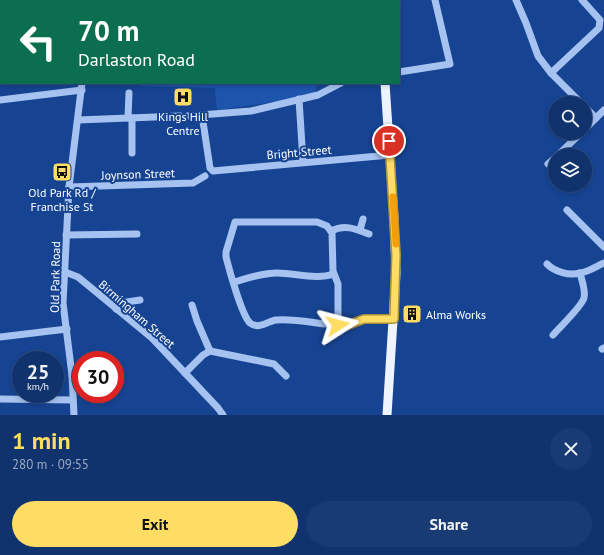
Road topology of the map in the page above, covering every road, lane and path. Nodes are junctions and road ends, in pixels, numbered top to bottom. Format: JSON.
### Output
{"nodes":[{"id":1,"x":435,"y":0,"type":"edge"},
{"id":2,"x":516,"y":0,"type":"edge"},
{"id":3,"x":582,"y":0,"type":"edge"},
{"id":4,"x":400,"y":72,"type":"edge"},
{"id":5,"x":551,"y":73,"type":"junction"},
{"id":6,"x":338,"y":84,"type":"edge"},
{"id":7,"x":385,"y":84,"type":"edge"},
{"id":8,"x":82,"y":86,"type":"edge"},
{"id":9,"x":129,"y":93,"type":"dead end"},
{"id":10,"x":574,"y":96,"type":"edge"},
{"id":11,"x":0,"y":100,"type":"edge"},
{"id":12,"x":299,"y":100,"type":"junction"},
{"id":13,"x":604,"y":110,"type":"edge"},
{"id":14,"x":592,"y":114,"type":"edge"},
{"id":15,"x":202,"y":115,"type":"junction"},
{"id":16,"x":180,"y":116,"type":"dead end"},
{"id":17,"x":188,"y":116,"type":"dead end"},
{"id":18,"x":130,"y":118,"type":"junction"},
{"id":19,"x":596,"y":118,"type":"junction"},
{"id":20,"x":78,"y":120,"type":"junction"},
{"id":21,"x":592,"y":122,"type":"edge"},
{"id":22,"x":574,"y":140,"type":"edge"},
{"id":23,"x":565,"y":148,"type":"edge"},
{"id":24,"x":132,"y":153,"type":"dead end"},
{"id":25,"x":390,"y":155,"type":"junction"},
{"id":26,"x":303,"y":162,"type":"junction"},
{"id":27,"x":205,"y":176,"type":"dead end"},
{"id":28,"x":69,"y":187,"type":"junction"},
{"id":29,"x":568,"y":210,"type":"dead end"},
{"id":30,"x":363,"y":219,"type":"dead end"},
{"id":31,"x":360,"y":230,"type":"junction"},
{"id":32,"x":331,"y":231,"type":"junction"},
{"id":33,"x":137,"y":234,"type":"dead end"},
{"id":34,"x":369,"y":234,"type":"dead end"},
{"id":35,"x":66,"y":235,"type":"junction"},
{"id":36,"x":604,"y":247,"type":"edge"},
{"id":37,"x":604,"y":263,"type":"edge"},
{"id":38,"x":547,"y":264,"type":"dead end"},
{"id":39,"x":65,"y":272,"type":"junction"},
{"id":40,"x":333,"y":274,"type":"junction"},
{"id":41,"x":580,"y":274,"type":"junction"},
{"id":42,"x":234,"y":282,"type":"junction"},
{"id":43,"x":140,"y":300,"type":"dead end"},
{"id":44,"x":192,"y":305,"type":"dead end"},
{"id":45,"x":116,"y":309,"type":"junction"},
{"id":46,"x":394,"y":319,"type":"junction"},
{"id":47,"x":338,"y":325,"type":"junction"},
{"id":48,"x":66,"y":329,"type":"junction"},
{"id":49,"x":553,"y":334,"type":"dead end"},
{"id":50,"x":0,"y":337,"type":"edge"},
{"id":51,"x":210,"y":351,"type":"junction"},
{"id":52,"x":185,"y":373,"type":"junction"},
{"id":53,"x":72,"y":375,"type":"edge"},
{"id":54,"x":286,"y":376,"type":"dead end"},
{"id":55,"x":0,"y":399,"type":"edge"},
{"id":56,"x":72,"y":400,"type":"edge"},
{"id":57,"x":73,"y":403,"type":"edge"},
{"id":58,"x":74,"y":415,"type":"edge"},
{"id":59,"x":223,"y":415,"type":"edge"},
{"id":60,"x":387,"y":415,"type":"edge"}],
"edges":[{"from":1,"to":4,"type":"street"},
{"from":2,"to":5,"type":"street"},
{"from":3,"to":5,"type":"street"},
{"from":5,"to":10,"type":"street"},
{"from":6,"to":12,"type":"street"},
{"from":7,"to":25,"type":"main road"},
{"from":8,"to":11,"type":"street"},
{"from":8,"to":20,"type":"street","name":"Old Park Road"},
{"from":9,"to":18,"type":"street"},
{"from":12,"to":15,"type":"street"},
{"from":12,"to":26,"type":"street"},
{"from":13,"to":19,"type":"street"},
{"from":14,"to":19,"type":"street"},
{"from":15,"to":17,"type":"street"},
{"from":15,"to":26,"type":"street","name":"Bright Street"},
{"from":16,"to":18,"type":"street"},
{"from":18,"to":20,"type":"street"},
{"from":18,"to":24,"type":"street"},
{"from":19,"to":21,"type":"street"},
{"from":20,"to":28,"type":"street","name":"Old Park Road"},
{"from":22,"to":23,"type":"street"},
{"from":25,"to":26,"type":"street","name":"Bright Street"},
{"from":25,"to":46,"type":"main road"},
{"from":27,"to":28,"type":"street","name":"Joynson Street"},
{"from":28,"to":35,"type":"street","name":"Old Park Road"},
{"from":29,"to":36,"type":"street"},
{"from":30,"to":31,"type":"street"},
{"from":31,"to":32,"type":"street"},
{"from":31,"to":34,"type":"street"},
{"from":32,"to":40,"type":"street"},
{"from":32,"to":42,"type":"street"},
{"from":33,"to":35,"type":"street","name":"Old Park Road"},
{"from":35,"to":39,"type":"street","name":"Old Park Road"},
{"from":37,"to":41,"type":"street"},
{"from":38,"to":41,"type":"street"},
{"from":39,"to":45,"type":"street","name":"Birmingham Street"},
{"from":39,"to":48,"type":"street","name":"Old Park Road"},
{"from":40,"to":42,"type":"street"},
{"from":40,"to":47,"type":"street"},
{"from":41,"to":49,"type":"street"},
{"from":42,"to":47,"type":"street"},
{"from":43,"to":45,"type":"street"},
{"from":44,"to":51,"type":"street"},
{"from":45,"to":52,"type":"street","name":"Birmingham Street"},
{"from":46,"to":47,"type":"street"},
{"from":46,"to":60,"type":"main road"},
{"from":48,"to":50,"type":"street"},
{"from":48,"to":53,"type":"street","name":"Old Park Road"},
{"from":51,"to":52,"type":"street"},
{"from":51,"to":54,"type":"street"},
{"from":52,"to":59,"type":"street","name":"Birmingham Street"},
{"from":55,"to":56,"type":"street"},
{"from":57,"to":58,"type":"street","name":"Old Park Road"}]}
